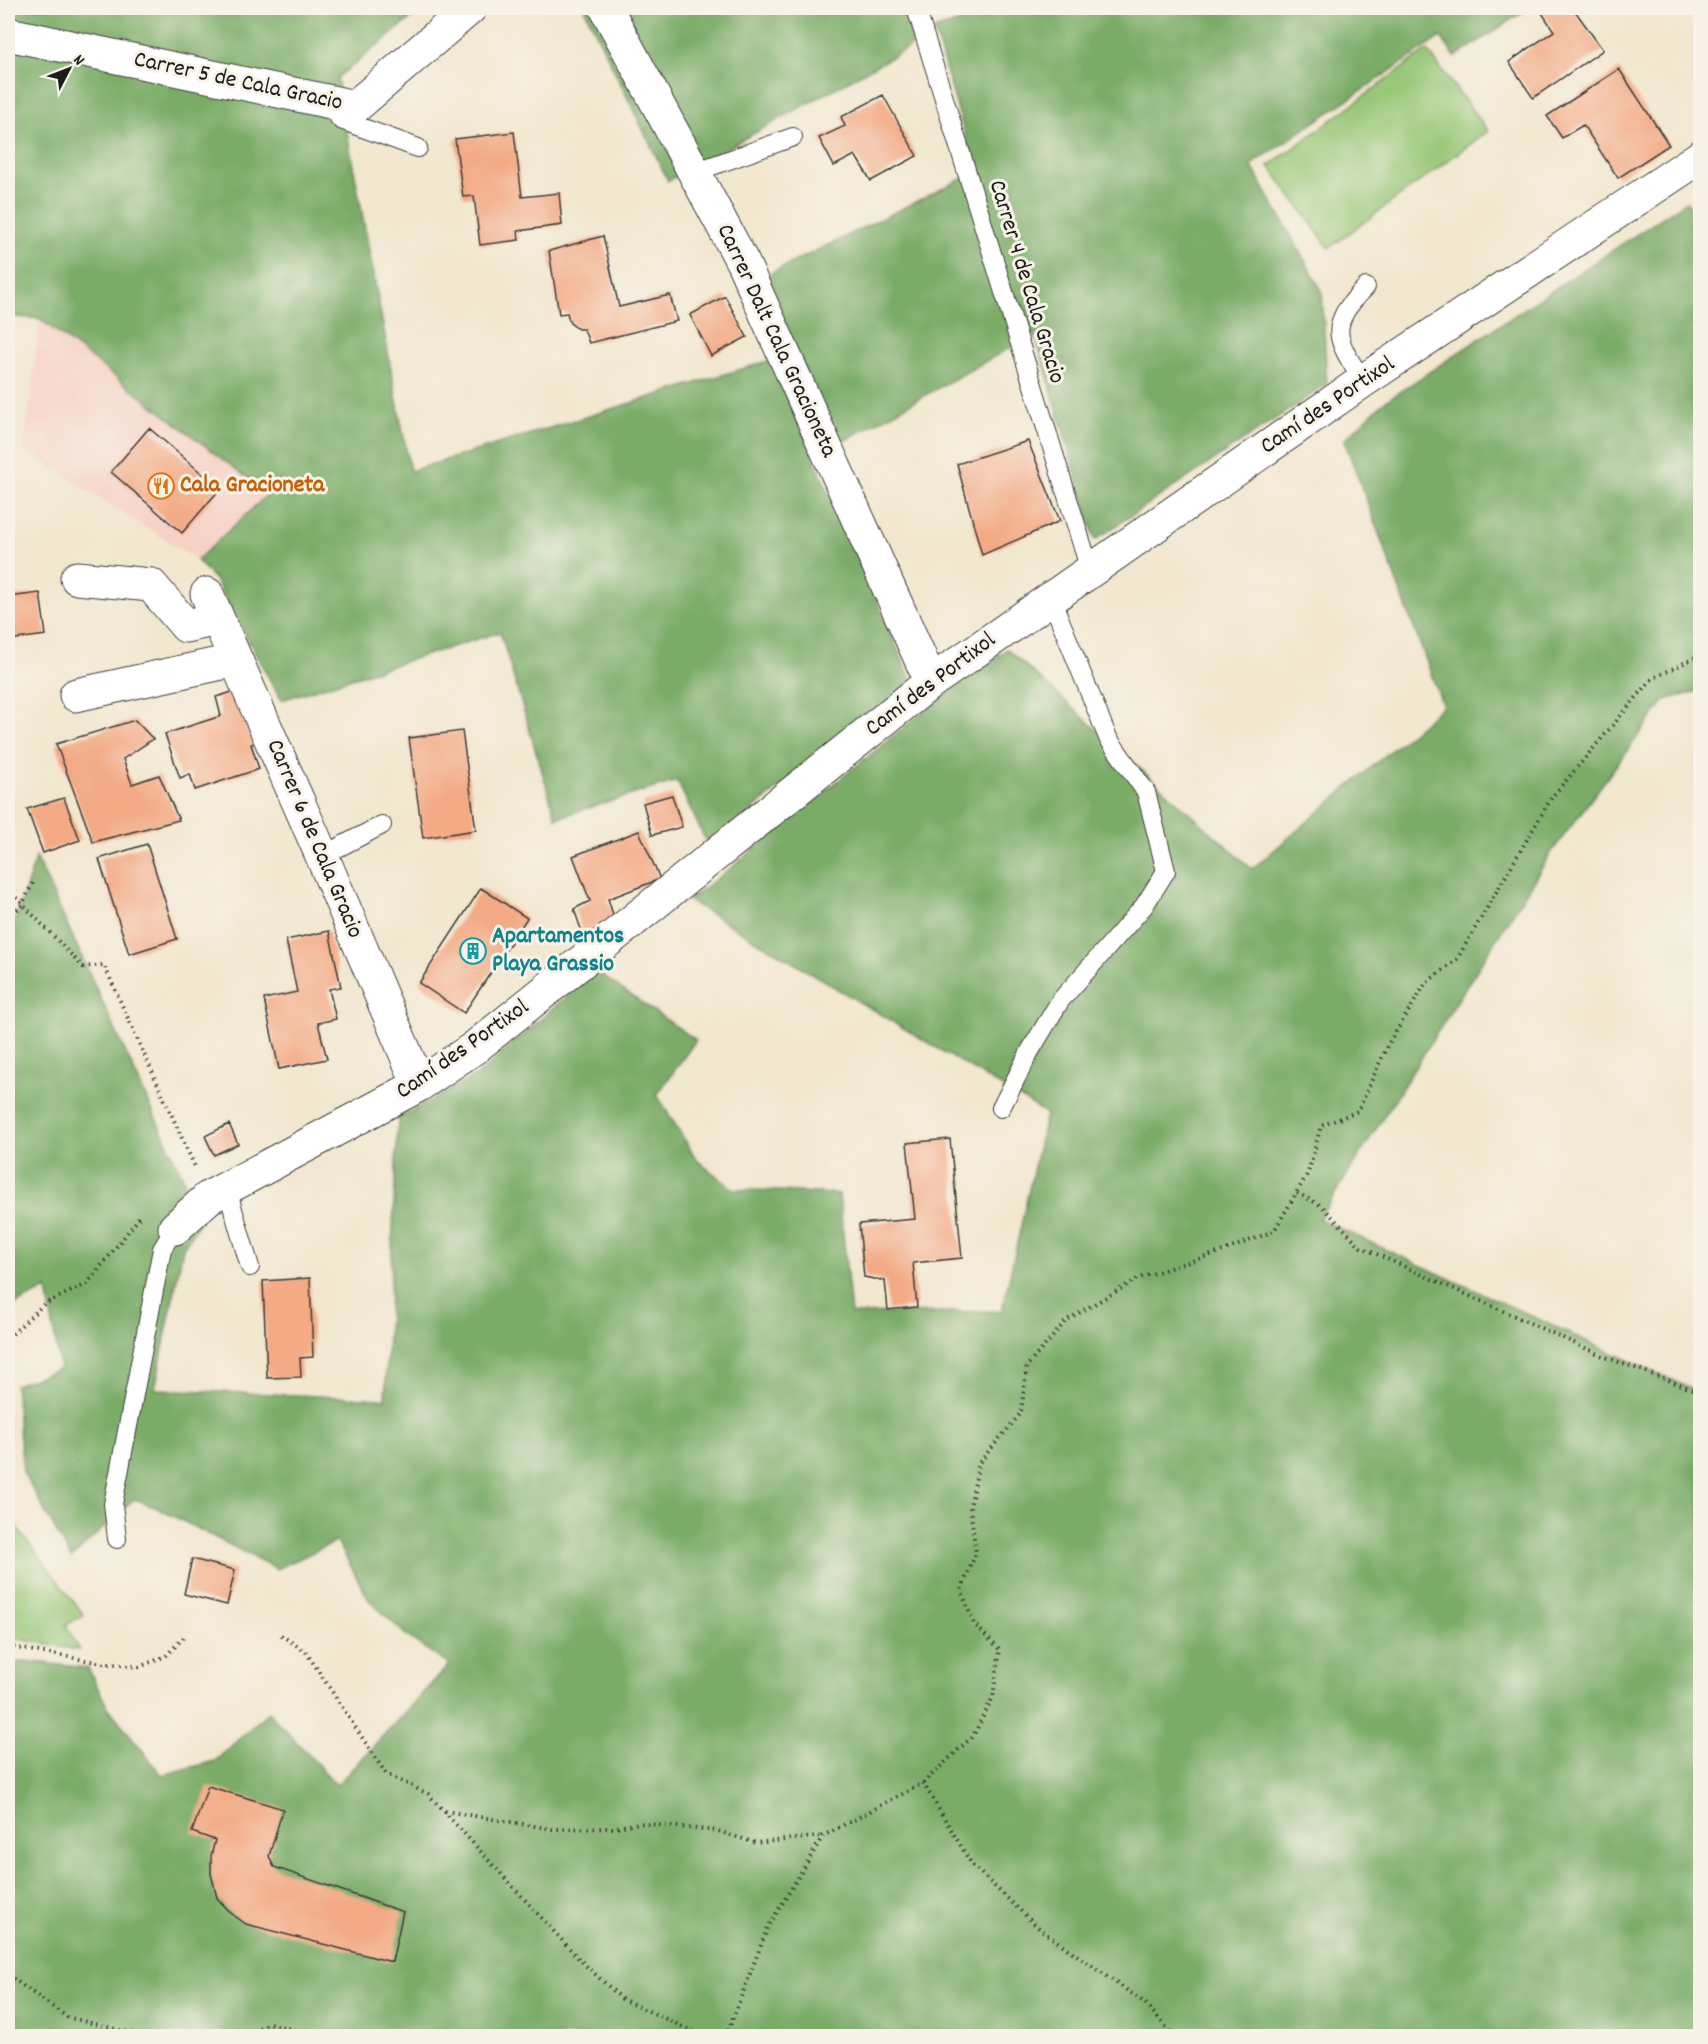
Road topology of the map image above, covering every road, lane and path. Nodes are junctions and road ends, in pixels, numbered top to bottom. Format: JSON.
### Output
{"nodes":[{"id":1,"x":470,"y":8,"type":"edge"},
{"id":2,"x":606,"y":8,"type":"edge"},
{"id":3,"x":916,"y":8,"type":"edge"},
{"id":4,"x":8,"y":34,"type":"edge"},
{"id":5,"x":324,"y":100,"type":"junction"},
{"id":6,"x":793,"y":137,"type":"dead end"},
{"id":7,"x":418,"y":148,"type":"dead end"},
{"id":8,"x":1701,"y":157,"type":"edge"},
{"id":9,"x":694,"y":172,"type":"junction"},
{"id":10,"x":1366,"y":287,"type":"dead end"},
{"id":11,"x":1363,"y":381,"type":"junction"},
{"id":12,"x":1090,"y":570,"type":"junction"},
{"id":13,"x":77,"y":578,"type":"dead end"},
{"id":14,"x":1051,"y":598,"type":"junction"},
{"id":15,"x":1701,"y":655,"type":"edge"},
{"id":16,"x":236,"y":660,"type":"junction"},
{"id":17,"x":931,"y":682,"type":"junction"},
{"id":18,"x":76,"y":695,"type":"dead end"},
{"id":19,"x":382,"y":825,"type":"dead end"},
{"id":20,"x":322,"y":856,"type":"junction"},
{"id":21,"x":34,"y":880,"type":"dead end"},
{"id":22,"x":8,"y":889,"type":"edge"},
{"id":23,"x":22,"y":905,"type":"junction"},
{"id":24,"x":8,"y":918,"type":"edge"},
{"id":25,"x":419,"y":1085,"type":"junction"},
{"id":26,"x":1001,"y":1108,"type":"dead end"},
{"id":27,"x":193,"y":1163,"type":"junction"},
{"id":28,"x":185,"y":1169,"type":"dead end"},
{"id":29,"x":218,"y":1193,"type":"junction"},
{"id":30,"x":1297,"y":1193,"type":"junction"},
{"id":31,"x":148,"y":1206,"type":"dead end"},
{"id":32,"x":175,"y":1228,"type":"joint"},
{"id":33,"x":250,"y":1267,"type":"dead end"},
{"id":34,"x":8,"y":1338,"type":"edge"},
{"id":35,"x":1701,"y":1392,"type":"edge"},
{"id":36,"x":117,"y":1539,"type":"dead end"},
{"id":37,"x":281,"y":1635,"type":"dead end"},
{"id":38,"x":185,"y":1636,"type":"dead end"},
{"id":39,"x":8,"y":1648,"type":"edge"},
{"id":40,"x":923,"y":1783,"type":"junction"},
{"id":41,"x":444,"y":1811,"type":"junction"},
{"id":42,"x":823,"y":1836,"type":"junction"},
{"id":43,"x":8,"y":1975,"type":"edge"},
{"id":44,"x":144,"y":2037,"type":"edge"},
{"id":45,"x":243,"y":2037,"type":"edge"},
{"id":46,"x":316,"y":2037,"type":"edge"},
{"id":47,"x":703,"y":2037,"type":"edge"},
{"id":48,"x":726,"y":2037,"type":"edge"},
{"id":49,"x":1174,"y":2037,"type":"edge"}],
"edges":[{"from":1,"to":5,"type":"street","name":"Carrer 5 de Cala Gracio"},
{"from":2,"to":9,"type":"street","name":"Carrer Dalt Cala Gracioneta"},
{"from":3,"to":12,"type":"lane","name":"Carrer 4 de Cala Gracio"},
{"from":4,"to":5,"type":"street","name":"Carrer 5 de Cala Gracio"},
{"from":5,"to":7,"type":"lane"},
{"from":6,"to":9,"type":"lane"},
{"from":8,"to":11,"type":"street","name":"Camí des Portixol"},
{"from":9,"to":17,"type":"street","name":"Carrer Dalt Cala Gracioneta"},
{"from":10,"to":11,"type":"lane"},
{"from":11,"to":12,"type":"street","name":"Camí des Portixol"},
{"from":12,"to":14,"type":"street","name":"Camí des Portixol"},
{"from":13,"to":16,"type":"street","name":"Carrer 6 de Cala Gracio"},
{"from":14,"to":17,"type":"street","name":"Camí des Portixol"},
{"from":14,"to":26,"type":"lane"},
{"from":15,"to":30,"type":"path"},
{"from":16,"to":18,"type":"street"},
{"from":16,"to":20,"type":"street","name":"Carrer 6 de Cala Gracio"},
{"from":17,"to":25,"type":"street","name":"Camí des Portixol"},
{"from":19,"to":20,"type":"lane"},
{"from":20,"to":25,"type":"street","name":"Carrer 6 de Cala Gracio"},
{"from":21,"to":23,"type":"path"},
{"from":22,"to":23,"type":"path"},
{"from":23,"to":24,"type":"path"},
{"from":23,"to":27,"type":"path"},
{"from":25,"to":29,"type":"street","name":"Camí des Portixol"},
{"from":27,"to":28,"type":"path"},
{"from":27,"to":29,"type":"path"},
{"from":29,"to":32,"type":"street","name":"Camí des Portixol"},
{"from":29,"to":33,"type":"lane"},
{"from":30,"to":35,"type":"path"},
{"from":30,"to":40,"type":"path"},
{"from":31,"to":34,"type":"path"},
{"from":32,"to":36,"type":"lane"},
{"from":37,"to":41,"type":"path"},
{"from":38,"to":39,"type":"path"},
{"from":40,"to":42,"type":"path"},
{"from":40,"to":49,"type":"path"},
{"from":41,"to":42,"type":"path"},
{"from":41,"to":47,"type":"path"},
{"from":42,"to":48,"type":"path"},
{"from":43,"to":44,"type":"path"},
{"from":45,"to":46,"type":"path"}]}
